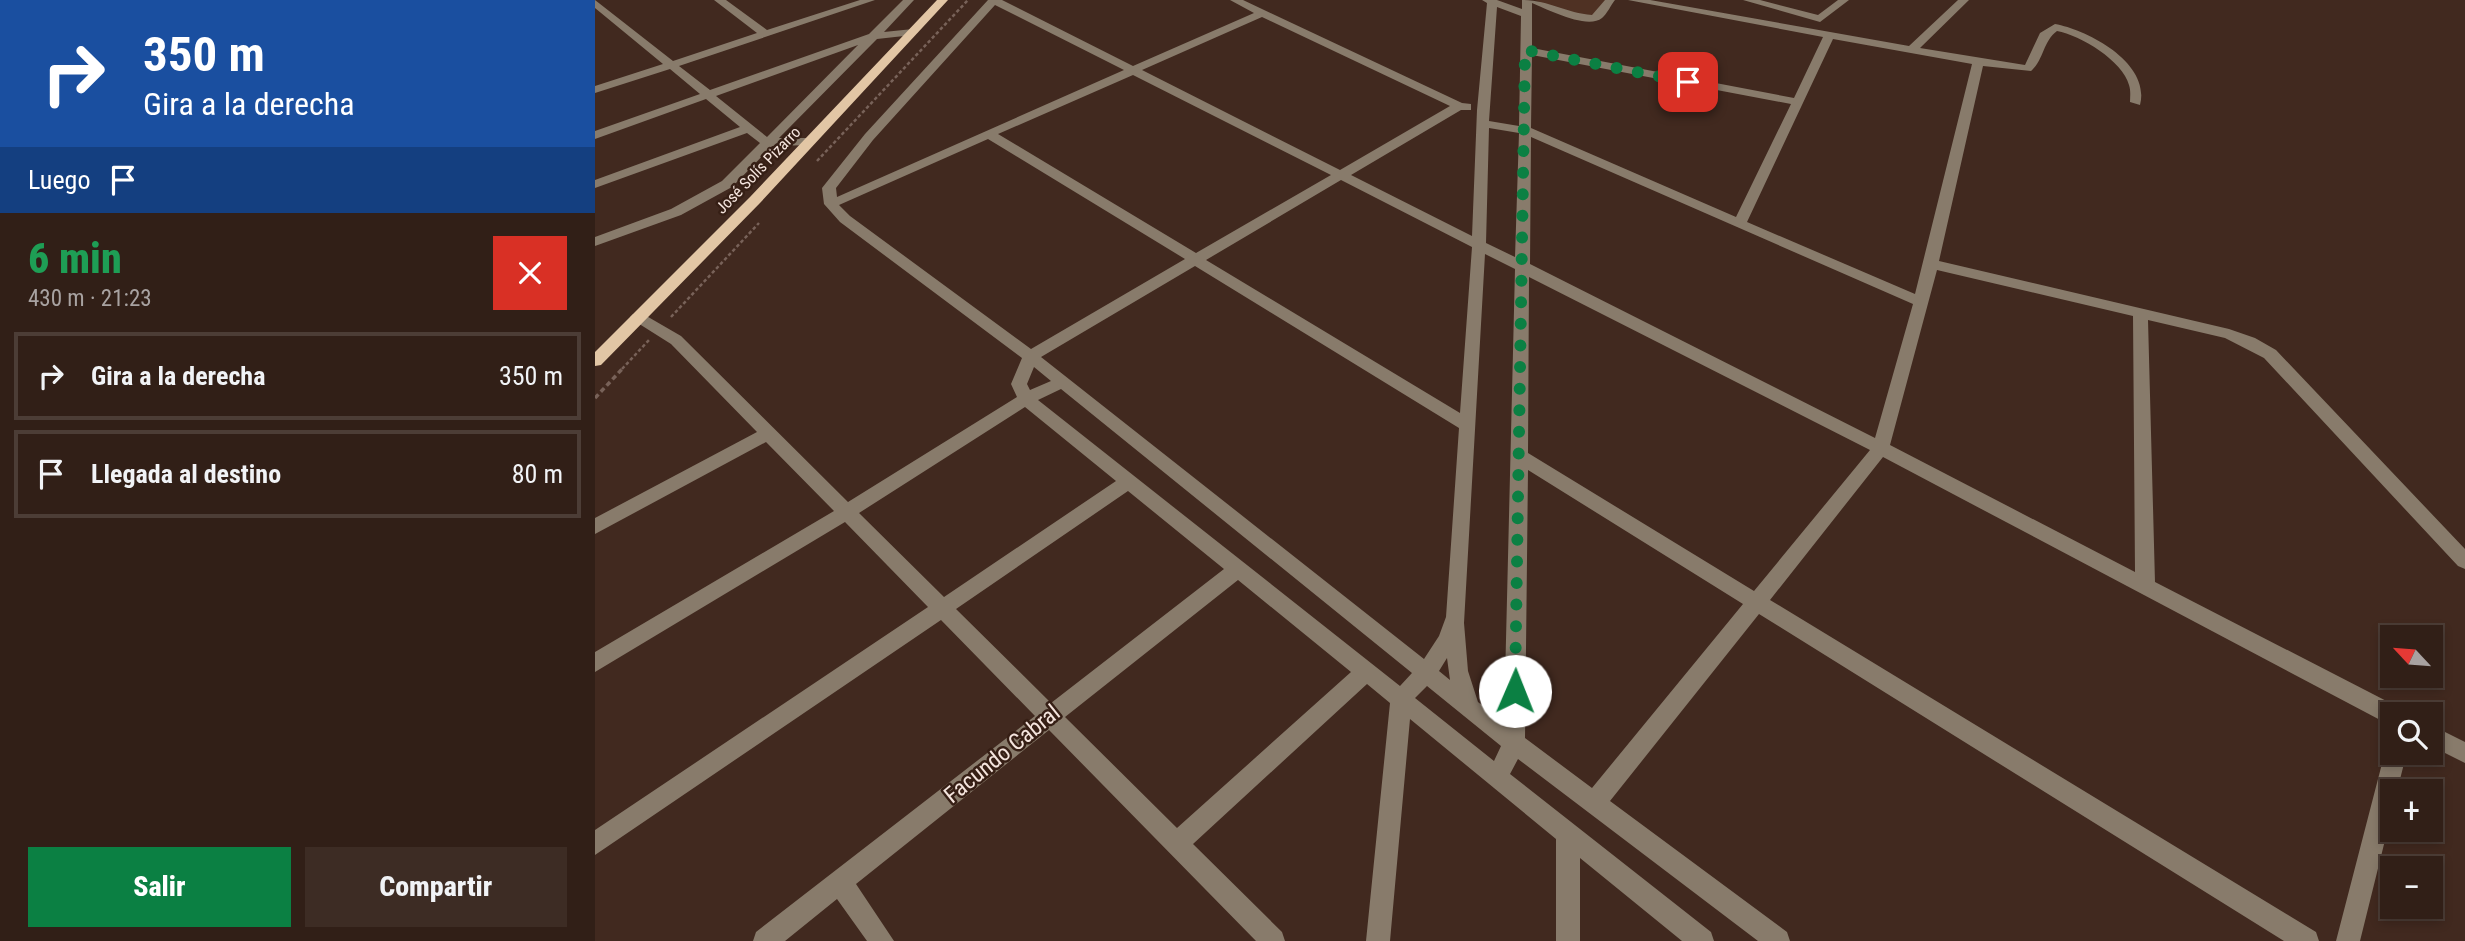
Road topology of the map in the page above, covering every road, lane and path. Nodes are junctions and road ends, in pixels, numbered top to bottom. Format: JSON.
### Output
{"nodes":[{"id":1,"x":719,"y":0,"type":"edge"},
{"id":2,"x":909,"y":0,"type":"edge"},
{"id":3,"x":943,"y":0,"type":"edge"},
{"id":4,"x":994,"y":0,"type":"edge"},
{"id":5,"x":1235,"y":0,"type":"edge"},
{"id":6,"x":1527,"y":0,"type":"edge"},
{"id":7,"x":1533,"y":0,"type":"edge"},
{"id":8,"x":1610,"y":0,"type":"edge"},
{"id":9,"x":1633,"y":0,"type":"edge"},
{"id":10,"x":1748,"y":0,"type":"edge"},
{"id":11,"x":1844,"y":0,"type":"edge"},
{"id":12,"x":1964,"y":0,"type":"edge"},
{"id":13,"x":861,"y":1,"type":"edge"},
{"id":14,"x":1489,"y":1,"type":"edge"},
{"id":15,"x":595,"y":4,"type":"edge"},
{"id":16,"x":1262,"y":13,"type":"junction"},
{"id":17,"x":1525,"y":14,"type":"junction"},
{"id":18,"x":1820,"y":19,"type":"junction"},
{"id":19,"x":912,"y":32,"type":"junction"},
{"id":20,"x":765,"y":34,"type":"junction"},
{"id":21,"x":1831,"y":35,"type":"junction"},
{"id":22,"x":874,"y":36,"type":"junction"},
{"id":23,"x":1525,"y":50,"type":"junction"},
{"id":24,"x":1912,"y":50,"type":"junction"},
{"id":25,"x":1978,"y":62,"type":"junction"},
{"id":26,"x":671,"y":65,"type":"junction"},
{"id":27,"x":1133,"y":70,"type":"junction"},
{"id":28,"x":595,"y":90,"type":"edge"},
{"id":29,"x":708,"y":95,"type":"junction"},
{"id":30,"x":1797,"y":102,"type":"junction"},
{"id":31,"x":2136,"y":102,"type":"dead end"},
{"id":32,"x":1458,"y":106,"type":"junction"},
{"id":33,"x":1483,"y":117,"type":"junction"},
{"id":34,"x":749,"y":128,"type":"junction"},
{"id":35,"x":1524,"y":130,"type":"junction"},
{"id":36,"x":989,"y":134,"type":"junction"},
{"id":37,"x":595,"y":135,"type":"edge"},
{"id":38,"x":766,"y":142,"type":"junction"},
{"id":39,"x":809,"y":142,"type":"junction"},
{"id":40,"x":1342,"y":174,"type":"junction"},
{"id":41,"x":595,"y":184,"type":"edge"},
{"id":42,"x":831,"y":204,"type":"junction"},
{"id":43,"x":1739,"y":224,"type":"junction"},
{"id":44,"x":595,"y":242,"type":"edge"},
{"id":45,"x":1479,"y":243,"type":"junction"},
{"id":46,"x":1195,"y":260,"type":"junction"},
{"id":47,"x":1931,"y":264,"type":"junction"},
{"id":48,"x":1521,"y":265,"type":"junction"},
{"id":49,"x":1921,"y":302,"type":"junction"},
{"id":50,"x":2140,"y":312,"type":"junction"},
{"id":51,"x":638,"y":317,"type":"junction"},
{"id":52,"x":1030,"y":356,"type":"junction"},
{"id":53,"x":595,"y":360,"type":"edge"},
{"id":54,"x":1063,"y":382,"type":"junction"},
{"id":55,"x":1026,"y":399,"type":"junction"},
{"id":56,"x":1466,"y":424,"type":"junction"},
{"id":57,"x":770,"y":432,"type":"junction"},
{"id":58,"x":1881,"y":448,"type":"junction"},
{"id":59,"x":1519,"y":457,"type":"junction"},
{"id":60,"x":1129,"y":481,"type":"junction"},
{"id":61,"x":848,"y":511,"type":"junction"},
{"id":62,"x":595,"y":527,"type":"edge"},
{"id":63,"x":2465,"y":561,"type":"edge"},
{"id":64,"x":1239,"y":568,"type":"junction"},
{"id":65,"x":2145,"y":584,"type":"junction"},
{"id":66,"x":1755,"y":601,"type":"junction"},
{"id":67,"x":943,"y":607,"type":"junction"},
{"id":68,"x":1456,"y":617,"type":"junction"},
{"id":69,"x":595,"y":663,"type":"edge"},
{"id":70,"x":1367,"y":671,"type":"junction"},
{"id":71,"x":1428,"y":672,"type":"junction"},
{"id":72,"x":1401,"y":699,"type":"junction"},
{"id":73,"x":1469,"y":706,"type":"junction"},
{"id":74,"x":2380,"y":709,"type":"edge"},
{"id":75,"x":1050,"y":715,"type":"junction"},
{"id":76,"x":2443,"y":741,"type":"edge"},
{"id":77,"x":1514,"y":743,"type":"junction"},
{"id":78,"x":2465,"y":753,"type":"edge"},
{"id":79,"x":2393,"y":765,"type":"edge"},
{"id":80,"x":1497,"y":777,"type":"junction"},
{"id":81,"x":1595,"y":802,"type":"junction"},
{"id":82,"x":1567,"y":835,"type":"junction"},
{"id":83,"x":1177,"y":843,"type":"junction"},
{"id":84,"x":595,"y":844,"type":"edge"},
{"id":85,"x":840,"y":883,"type":"junction"},
{"id":86,"x":765,"y":941,"type":"edge"},
{"id":87,"x":882,"y":941,"type":"edge"},
{"id":88,"x":1273,"y":941,"type":"edge"},
{"id":89,"x":1378,"y":941,"type":"edge"},
{"id":90,"x":1568,"y":941,"type":"edge"},
{"id":91,"x":1702,"y":941,"type":"edge"},
{"id":92,"x":1779,"y":941,"type":"edge"},
{"id":93,"x":2307,"y":941,"type":"edge"},
{"id":94,"x":2348,"y":941,"type":"edge"}],
"edges":[{"from":1,"to":20,"type":"street"},
{"from":2,"to":22,"type":"street"},
{"from":3,"to":19,"type":"main road","name":"José Solís Pizarro"},
{"from":4,"to":27,"type":"street"},
{"from":4,"to":42,"type":"street"},
{"from":5,"to":16,"type":"street"},
{"from":6,"to":17,"type":"street"},
{"from":7,"to":8,"type":"street"},
{"from":9,"to":21,"type":"street"},
{"from":10,"to":18,"type":"street"},
{"from":11,"to":18,"type":"street"},
{"from":12,"to":24,"type":"street"},
{"from":13,"to":20,"type":"street"},
{"from":14,"to":17,"type":"street"},
{"from":14,"to":33,"type":"street"},
{"from":15,"to":26,"type":"street"},
{"from":16,"to":27,"type":"street"},
{"from":16,"to":32,"type":"street"},
{"from":17,"to":23,"type":"street"},
{"from":18,"to":21,"type":"street"},
{"from":19,"to":22,"type":"street"},
{"from":19,"to":39,"type":"main road","name":"José Solís Pizarro"},
{"from":20,"to":26,"type":"street"},
{"from":21,"to":24,"type":"street"},
{"from":21,"to":30,"type":"street"},
{"from":22,"to":29,"type":"street"},
{"from":22,"to":38,"type":"street"},
{"from":23,"to":30,"type":"street"},
{"from":23,"to":35,"type":"street"},
{"from":24,"to":25,"type":"street"},
{"from":25,"to":31,"type":"street"},
{"from":25,"to":47,"type":"street"},
{"from":26,"to":28,"type":"street"},
{"from":26,"to":29,"type":"street"},
{"from":27,"to":36,"type":"street"},
{"from":27,"to":40,"type":"street"},
{"from":29,"to":34,"type":"street"},
{"from":29,"to":37,"type":"street"},
{"from":30,"to":43,"type":"street"},
{"from":32,"to":33,"type":"street"},
{"from":32,"to":40,"type":"street"},
{"from":33,"to":35,"type":"street"},
{"from":33,"to":45,"type":"street"},
{"from":34,"to":38,"type":"street"},
{"from":34,"to":41,"type":"street"},
{"from":35,"to":43,"type":"street"},
{"from":35,"to":48,"type":"street"},
{"from":36,"to":42,"type":"street"},
{"from":36,"to":46,"type":"street"},
{"from":38,"to":39,"type":"street"},
{"from":38,"to":44,"type":"street"},
{"from":39,"to":51,"type":"main road","name":"José Solís Pizarro"},
{"from":40,"to":45,"type":"street"},
{"from":40,"to":46,"type":"street"},
{"from":42,"to":52,"type":"street"},
{"from":43,"to":49,"type":"street"},
{"from":45,"to":48,"type":"street"},
{"from":45,"to":56,"type":"street"},
{"from":46,"to":52,"type":"street"},
{"from":46,"to":56,"type":"street"},
{"from":47,"to":49,"type":"street"},
{"from":47,"to":50,"type":"street"},
{"from":48,"to":58,"type":"street"},
{"from":48,"to":59,"type":"street"},
{"from":49,"to":58,"type":"street"},
{"from":50,"to":63,"type":"street"},
{"from":50,"to":65,"type":"street"},
{"from":51,"to":53,"type":"main road","name":"José Solís Pizarro"},
{"from":51,"to":57,"type":"street"},
{"from":52,"to":54,"type":"street"},
{"from":52,"to":55,"type":"street"},
{"from":54,"to":55,"type":"street"},
{"from":54,"to":71,"type":"street"},
{"from":55,"to":60,"type":"street"},
{"from":55,"to":61,"type":"street"},
{"from":56,"to":68,"type":"street"},
{"from":57,"to":61,"type":"street"},
{"from":57,"to":62,"type":"street"},
{"from":58,"to":65,"type":"street"},
{"from":58,"to":66,"type":"street"},
{"from":59,"to":66,"type":"street"},
{"from":59,"to":77,"type":"street"},
{"from":60,"to":64,"type":"street"},
{"from":60,"to":67,"type":"street"},
{"from":61,"to":67,"type":"street"},
{"from":61,"to":69,"type":"street"},
{"from":64,"to":70,"type":"street"},
{"from":64,"to":75,"type":"street","name":"Facundo Cabral"},
{"from":65,"to":74,"type":"street"},
{"from":66,"to":81,"type":"street"},
{"from":66,"to":93,"type":"street"},
{"from":67,"to":75,"type":"street"},
{"from":67,"to":84,"type":"street"},
{"from":68,"to":71,"type":"street"},
{"from":68,"to":73,"type":"street"},
{"from":70,"to":72,"type":"street"},
{"from":70,"to":83,"type":"street"},
{"from":71,"to":72,"type":"street"},
{"from":71,"to":73,"type":"street"},
{"from":72,"to":80,"type":"street"},
{"from":72,"to":89,"type":"street"},
{"from":73,"to":77,"type":"street"},
{"from":75,"to":83,"type":"street"},
{"from":75,"to":85,"type":"street","name":"Facundo Cabral"},
{"from":76,"to":78,"type":"street"},
{"from":77,"to":80,"type":"street"},
{"from":77,"to":81,"type":"street"},
{"from":79,"to":94,"type":"street"},
{"from":80,"to":82,"type":"street"},
{"from":81,"to":92,"type":"street"},
{"from":82,"to":90,"type":"street"},
{"from":82,"to":91,"type":"street"},
{"from":83,"to":88,"type":"street"},
{"from":85,"to":86,"type":"street","name":"Facundo Cabral"},
{"from":85,"to":87,"type":"street"}]}
